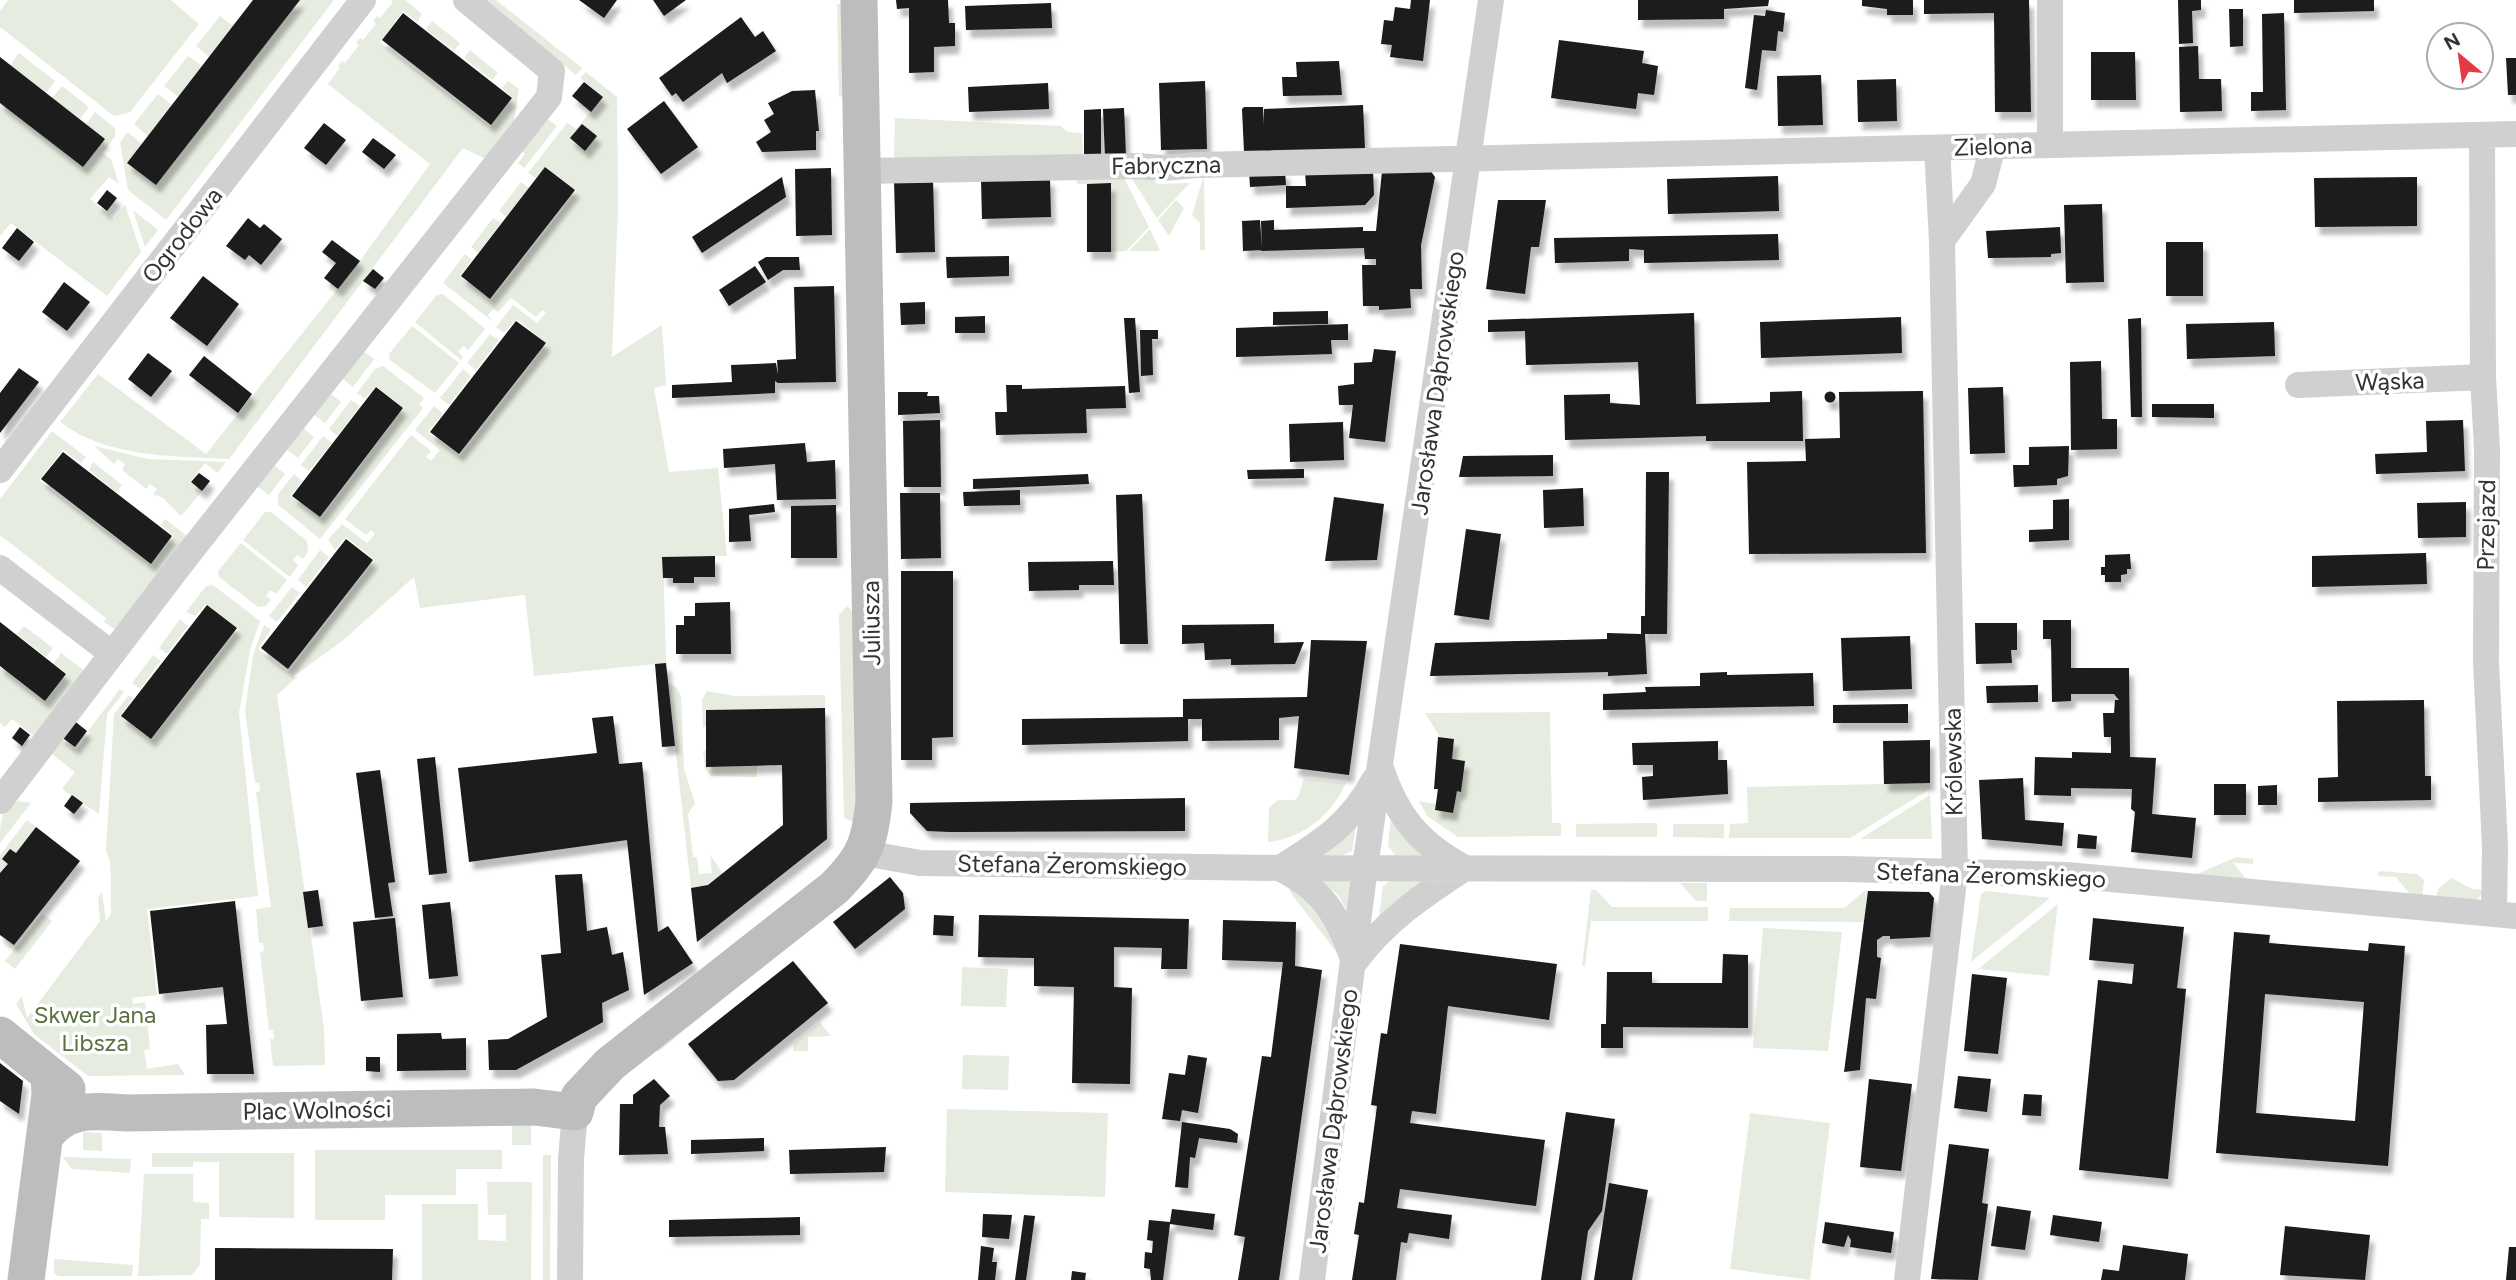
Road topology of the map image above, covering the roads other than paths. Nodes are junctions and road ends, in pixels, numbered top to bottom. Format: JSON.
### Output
{"nodes":[{"id":1,"x":363,"y":0,"type":"edge"},
{"id":2,"x":466,"y":0,"type":"edge"},
{"id":3,"x":859,"y":0,"type":"edge"},
{"id":4,"x":1491,"y":0,"type":"edge"},
{"id":5,"x":2050,"y":0,"type":"edge"},
{"id":6,"x":2516,"y":134,"type":"edge"},
{"id":7,"x":2482,"y":135,"type":"junction"},
{"id":8,"x":2050,"y":145,"type":"junction"},
{"id":9,"x":1993,"y":146,"type":"junction"},
{"id":10,"x":1937,"y":148,"type":"junction"},
{"id":11,"x":1470,"y":158,"type":"junction"},
{"id":12,"x":862,"y":172,"type":"junction"},
{"id":13,"x":1942,"y":241,"type":"junction"},
{"id":14,"x":2483,"y":377,"type":"junction"},
{"id":15,"x":2298,"y":385,"type":"dead end"},
{"id":16,"x":0,"y":470,"type":"edge"},
{"id":17,"x":0,"y":568,"type":"edge"},
{"id":18,"x":111,"y":653,"type":"junction"},
{"id":19,"x":1381,"y":766,"type":"junction"},
{"id":20,"x":0,"y":801,"type":"edge"},
{"id":21,"x":864,"y":853,"type":"junction"},
{"id":22,"x":1365,"y":867,"type":"junction"},
{"id":23,"x":1280,"y":868,"type":"junction"},
{"id":24,"x":1465,"y":868,"type":"junction"},
{"id":25,"x":1955,"y":872,"type":"junction"},
{"id":26,"x":2505,"y":915,"type":"edge"},
{"id":27,"x":1354,"y":963,"type":"junction"},
{"id":28,"x":0,"y":1035,"type":"edge"},
{"id":29,"x":49,"y":1075,"type":"junction"},
{"id":30,"x":104,"y":1112,"type":"junction"},
{"id":31,"x":575,"y":1112,"type":"junction"},
{"id":32,"x":45,"y":1136,"type":"junction"},
{"id":33,"x":26,"y":1280,"type":"edge"},
{"id":34,"x":570,"y":1280,"type":"edge"},
{"id":35,"x":1312,"y":1280,"type":"edge"},
{"id":36,"x":1906,"y":1280,"type":"edge"}],
"edges":[{"from":1,"to":16,"type":"street","name":"Ogrodowa"},
{"from":2,"to":18,"type":"street"},
{"from":3,"to":12,"type":"street","name":"Juliusza"},
{"from":4,"to":11,"type":"street","name":"Jarosława Dąbrowskiego"},
{"from":5,"to":8,"type":"street"},
{"from":6,"to":7,"type":"street","name":"Zielona"},
{"from":7,"to":8,"type":"street","name":"Zielona"},
{"from":7,"to":14,"type":"street","name":"Przejazd"},
{"from":8,"to":9,"type":"street","name":"Zielona"},
{"from":9,"to":10,"type":"street","name":"Zielona"},
{"from":9,"to":13,"type":"street"},
{"from":10,"to":11,"type":"street","name":"Zielona"},
{"from":10,"to":13,"type":"street","name":"Królewska"},
{"from":11,"to":12,"type":"street","name":"Fabryczna"},
{"from":11,"to":19,"type":"street","name":"Jarosława Dąbrowskiego"},
{"from":12,"to":21,"type":"street","name":"Juliusza"},
{"from":13,"to":25,"type":"street","name":"Królewska"},
{"from":14,"to":15,"type":"street","name":"Wąska"},
{"from":14,"to":26,"type":"street","name":"Przejazd"},
{"from":17,"to":18,"type":"street"},
{"from":18,"to":20,"type":"street"},
{"from":19,"to":22,"type":"street","name":"Jarosława Dąbrowskiego"},
{"from":19,"to":23,"type":"street"},
{"from":19,"to":24,"type":"street","name":"Jarosława Dąbrowskiego"},
{"from":21,"to":23,"type":"street","name":"Stefana Żeromskiego"},
{"from":21,"to":31,"type":"street","name":"Juliusza"},
{"from":22,"to":23,"type":"street","name":"Stefana Żeromskiego"},
{"from":22,"to":24,"type":"street","name":"Stefana Żeromskiego"},
{"from":22,"to":27,"type":"street","name":"Jarosława Dąbrowskiego"},
{"from":23,"to":27,"type":"street","name":"Jarosława Dąbrowskiego"},
{"from":24,"to":25,"type":"street","name":"Stefana Żeromskiego"},
{"from":24,"to":27,"type":"street"},
{"from":25,"to":26,"type":"street","name":"Stefana Żeromskiego"},
{"from":25,"to":36,"type":"street","name":"Królewska"},
{"from":27,"to":35,"type":"street","name":"Jarosława Dąbrowskiego"},
{"from":28,"to":29,"type":"street"},
{"from":29,"to":30,"type":"street"},
{"from":29,"to":32,"type":"street"},
{"from":30,"to":31,"type":"street","name":"Plac Wolności"},
{"from":30,"to":32,"type":"street","name":"Plac Wolności"},
{"from":31,"to":34,"type":"street"},
{"from":32,"to":33,"type":"street"}]}
